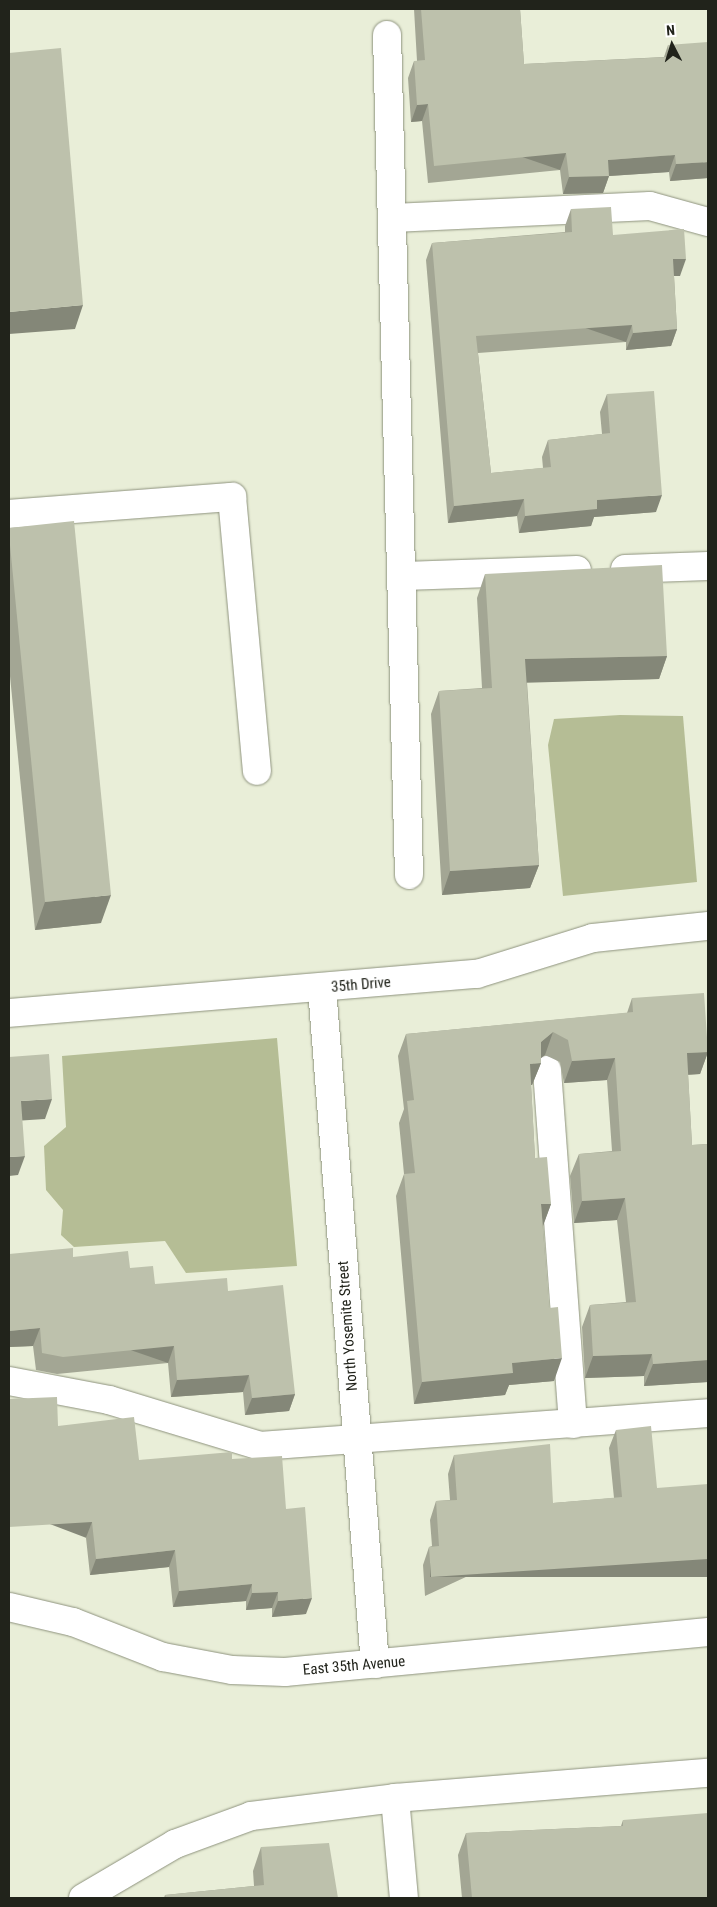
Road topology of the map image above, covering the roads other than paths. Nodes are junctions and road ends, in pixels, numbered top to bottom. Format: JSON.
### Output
{"nodes":[{"id":1,"x":387,"y":35,"type":"dead end"},
{"id":2,"x":393,"y":218,"type":"junction"},
{"id":3,"x":708,"y":222,"type":"edge"},
{"id":4,"x":9,"y":514,"type":"edge"},
{"id":5,"x":708,"y":566,"type":"edge"},
{"id":6,"x":404,"y":576,"type":"junction"},
{"id":7,"x":258,"y":771,"type":"dead end"},
{"id":8,"x":410,"y":875,"type":"dead end"},
{"id":9,"x":708,"y":926,"type":"edge"},
{"id":10,"x":322,"y":988,"type":"junction"},
{"id":11,"x":9,"y":1013,"type":"edge"},
{"id":12,"x":546,"y":1070,"type":"dead end"},
{"id":13,"x":9,"y":1381,"type":"edge"},
{"id":14,"x":708,"y":1414,"type":"edge"},
{"id":15,"x":573,"y":1424,"type":"junction"},
{"id":16,"x":357,"y":1441,"type":"junction"},
{"id":17,"x":9,"y":1607,"type":"edge"},
{"id":18,"x":708,"y":1632,"type":"edge"},
{"id":19,"x":375,"y":1664,"type":"junction"},
{"id":20,"x":708,"y":1773,"type":"edge"},
{"id":21,"x":395,"y":1798,"type":"junction"},
{"id":22,"x":83,"y":1898,"type":"edge"},
{"id":23,"x":404,"y":1898,"type":"edge"}],
"edges":[{"from":1,"to":2,"type":"street"},
{"from":2,"to":3,"type":"street"},
{"from":2,"to":6,"type":"street"},
{"from":4,"to":7,"type":"street"},
{"from":5,"to":6,"type":"street"},
{"from":6,"to":8,"type":"street"},
{"from":9,"to":10,"type":"street","name":"35th Drive"},
{"from":10,"to":11,"type":"street","name":"35th Drive"},
{"from":10,"to":16,"type":"street","name":"North Yosemite Street"},
{"from":12,"to":15,"type":"street"},
{"from":13,"to":16,"type":"street"},
{"from":14,"to":15,"type":"street"},
{"from":15,"to":16,"type":"street"},
{"from":16,"to":19,"type":"street","name":"North Yosemite Street"},
{"from":17,"to":19,"type":"street","name":"East 35th Avenue"},
{"from":18,"to":19,"type":"street","name":"East 35th Avenue"},
{"from":20,"to":21,"type":"street"},
{"from":21,"to":22,"type":"street"},
{"from":21,"to":23,"type":"street"}]}
